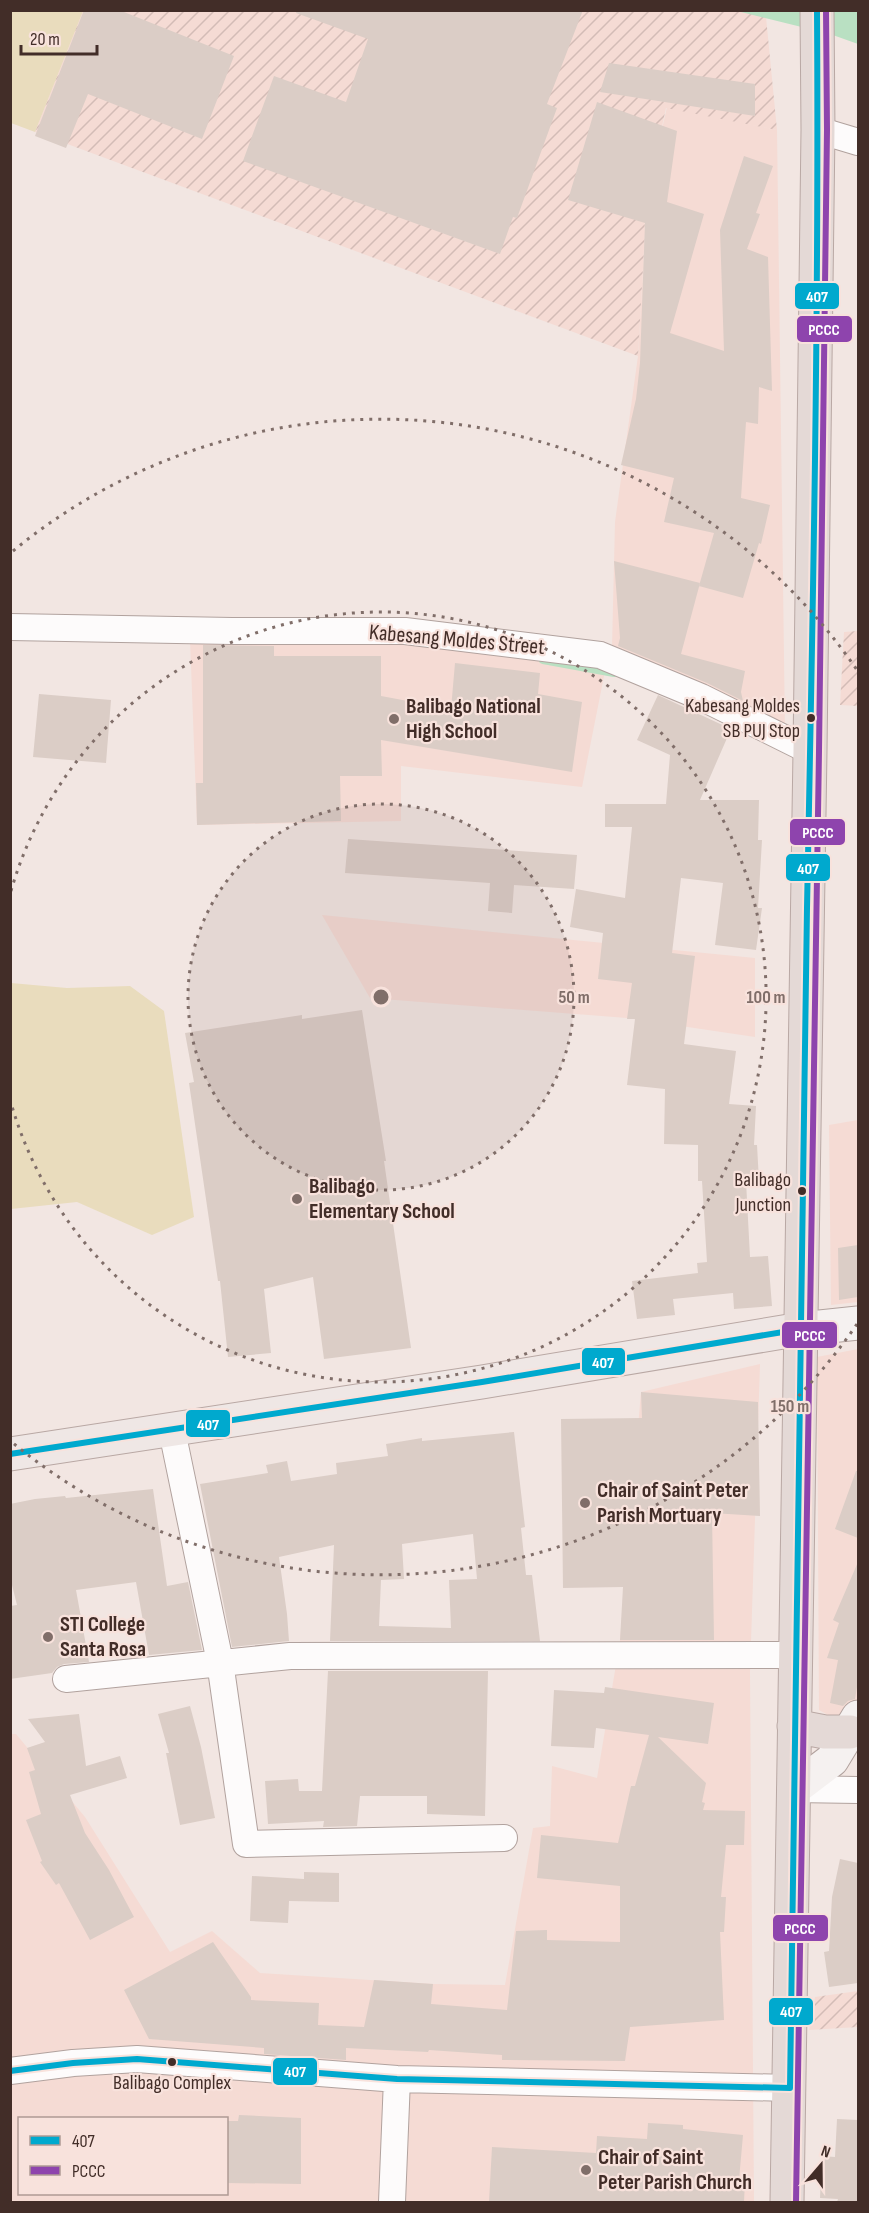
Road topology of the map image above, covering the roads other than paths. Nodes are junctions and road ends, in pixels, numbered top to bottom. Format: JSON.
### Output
{"nodes":[{"id":1,"x":817,"y":21,"type":"edge"},
{"id":2,"x":818,"y":130,"type":"junction"},
{"id":3,"x":858,"y":142,"type":"edge"},
{"id":4,"x":10,"y":627,"type":"edge"},
{"id":5,"x":810,"y":751,"type":"junction"},
{"id":6,"x":858,"y":1323,"type":"edge"},
{"id":7,"x":801,"y":1329,"type":"junction"},
{"id":8,"x":172,"y":1431,"type":"junction"},
{"id":9,"x":10,"y":1454,"type":"edge"},
{"id":10,"x":794,"y":1655,"type":"junction"},
{"id":11,"x":220,"y":1662,"type":"junction"},
{"id":12,"x":66,"y":1679,"type":"dead end"},
{"id":13,"x":854,"y":1724,"type":"edge"},
{"id":14,"x":794,"y":1726,"type":"junction"},
{"id":15,"x":794,"y":1789,"type":"junction"},
{"id":16,"x":858,"y":1790,"type":"edge"},
{"id":17,"x":504,"y":1838,"type":"dead end"},
{"id":18,"x":10,"y":2071,"type":"edge"},
{"id":19,"x":397,"y":2079,"type":"junction"},
{"id":20,"x":790,"y":2088,"type":"junction"},
{"id":21,"x":392,"y":2202,"type":"edge"},
{"id":22,"x":787,"y":2202,"type":"edge"}],
"edges":[{"from":1,"to":2,"type":"highway"},
{"from":2,"to":3,"type":"street"},
{"from":2,"to":5,"type":"highway"},
{"from":4,"to":5,"type":"street","name":"Kabesang Moldes Street"},
{"from":5,"to":7,"type":"highway"},
{"from":6,"to":7,"type":"main road"},
{"from":7,"to":8,"type":"main road"},
{"from":7,"to":10,"type":"highway"},
{"from":8,"to":9,"type":"main road"},
{"from":8,"to":11,"type":"street"},
{"from":10,"to":11,"type":"street"},
{"from":10,"to":14,"type":"highway"},
{"from":11,"to":12,"type":"street"},
{"from":11,"to":17,"type":"street"},
{"from":13,"to":14,"type":"highway"},
{"from":13,"to":15,"type":"main road"},
{"from":14,"to":15,"type":"highway"},
{"from":15,"to":16,"type":"street"},
{"from":15,"to":20,"type":"highway"},
{"from":18,"to":19,"type":"street"},
{"from":19,"to":20,"type":"street"},
{"from":19,"to":21,"type":"street"},
{"from":20,"to":22,"type":"highway"}]}
